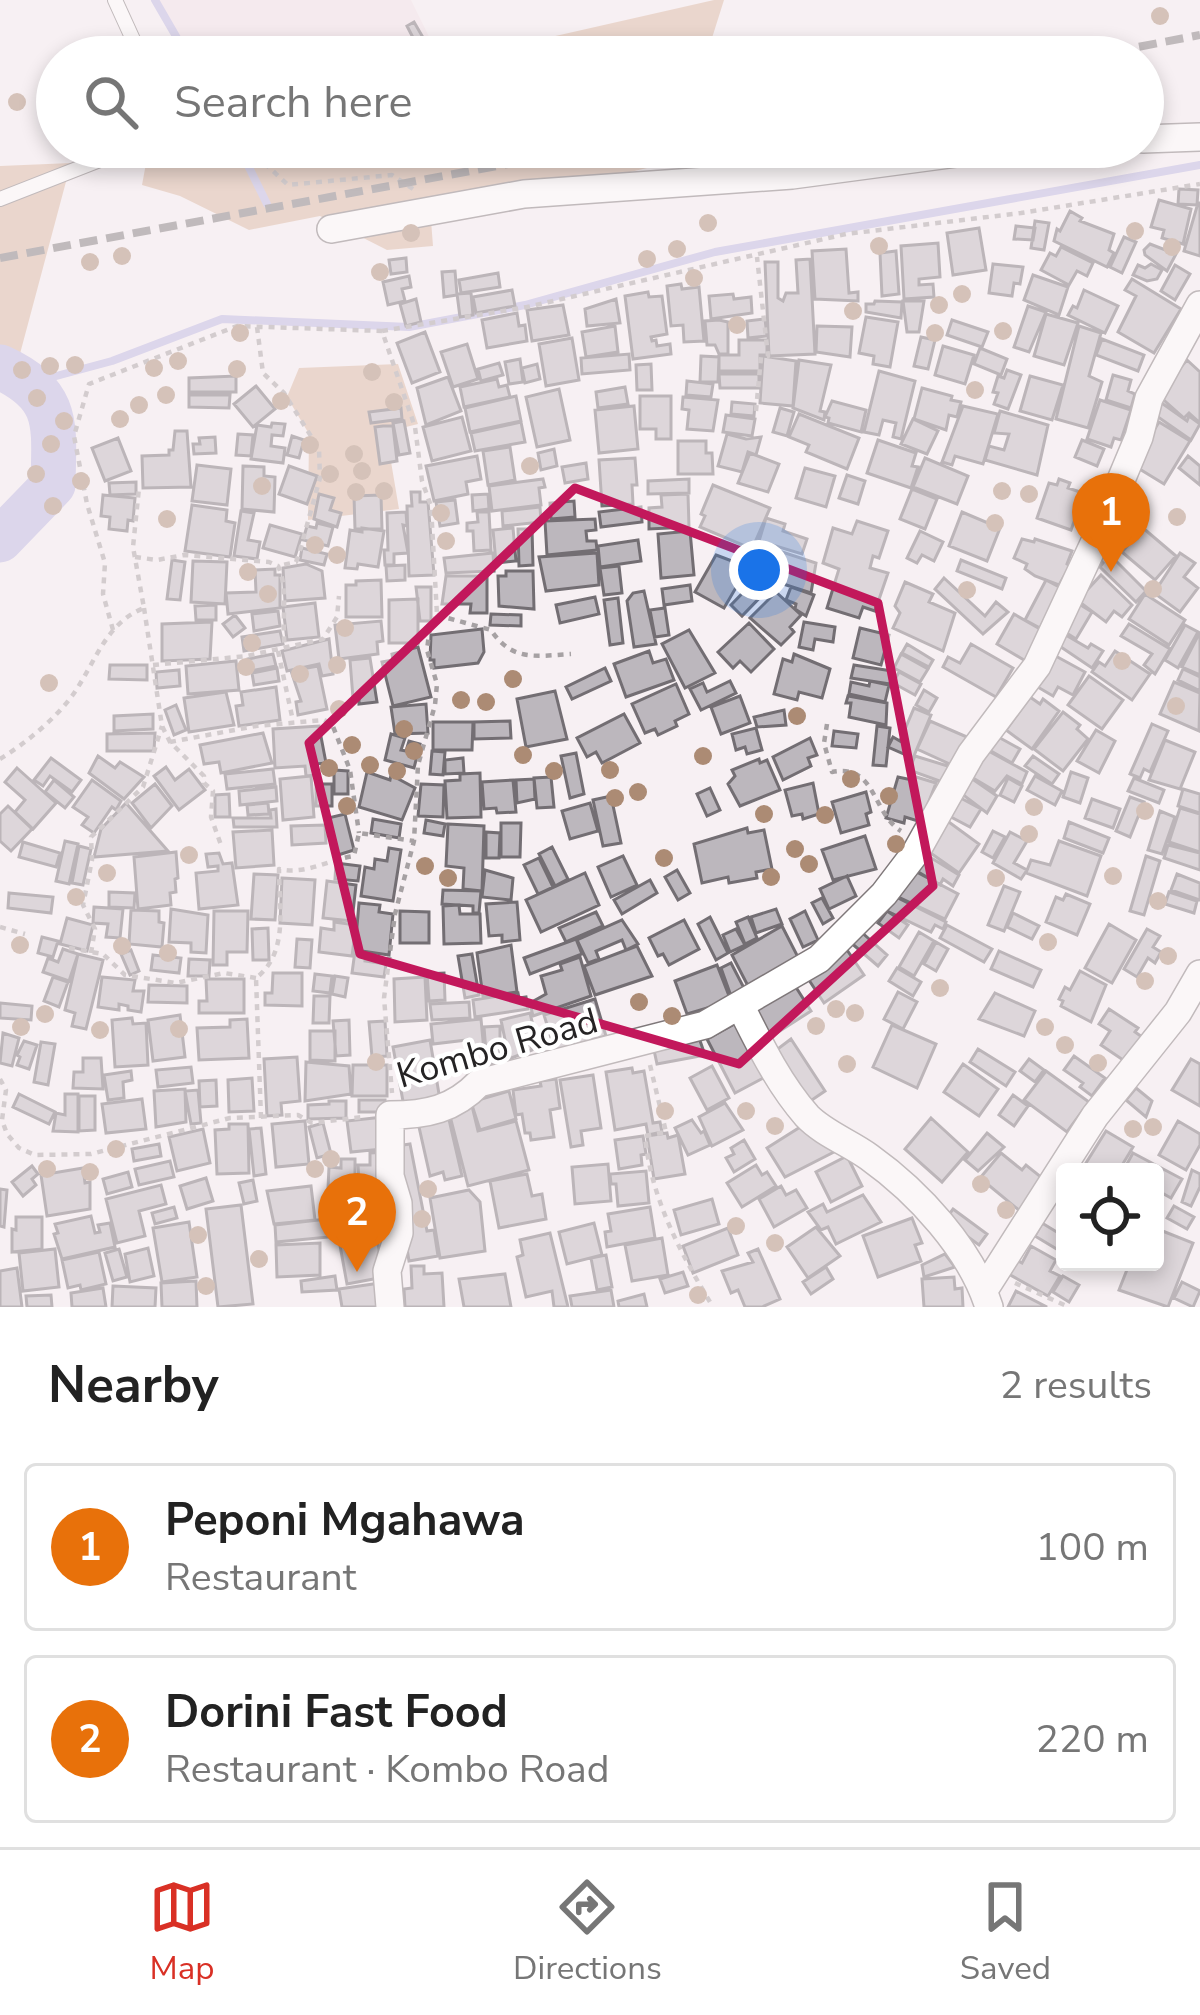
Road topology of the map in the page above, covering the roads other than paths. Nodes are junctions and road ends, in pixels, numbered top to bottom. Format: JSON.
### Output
{"nodes":[{"id":1,"x":115,"y":0,"type":"edge"},
{"id":2,"x":131,"y":36,"type":"edge"},
{"id":3,"x":1200,"y":136,"type":"edge"},
{"id":4,"x":1164,"y":138,"type":"edge"},
{"id":5,"x":79,"y":168,"type":"edge"},
{"id":6,"x":845,"y":168,"type":"edge"},
{"id":7,"x":0,"y":199,"type":"edge"},
{"id":8,"x":331,"y":229,"type":"dead end"},
{"id":9,"x":1200,"y":305,"type":"edge"},
{"id":10,"x":1200,"y":974,"type":"edge"},
{"id":11,"x":740,"y":1005,"type":"junction"},
{"id":12,"x":989,"y":1290,"type":"edge"},
{"id":13,"x":390,"y":1307,"type":"edge"}],
"edges":[{"from":1,"to":2,"type":"lane"},
{"from":3,"to":4,"type":"street"},
{"from":5,"to":7,"type":"lane"},
{"from":6,"to":8,"type":"street"},
{"from":9,"to":11,"type":"street","name":"Kombo Road"},
{"from":10,"to":12,"type":"street"},
{"from":11,"to":12,"type":"street"},
{"from":11,"to":13,"type":"street","name":"Kombo Road"}]}
